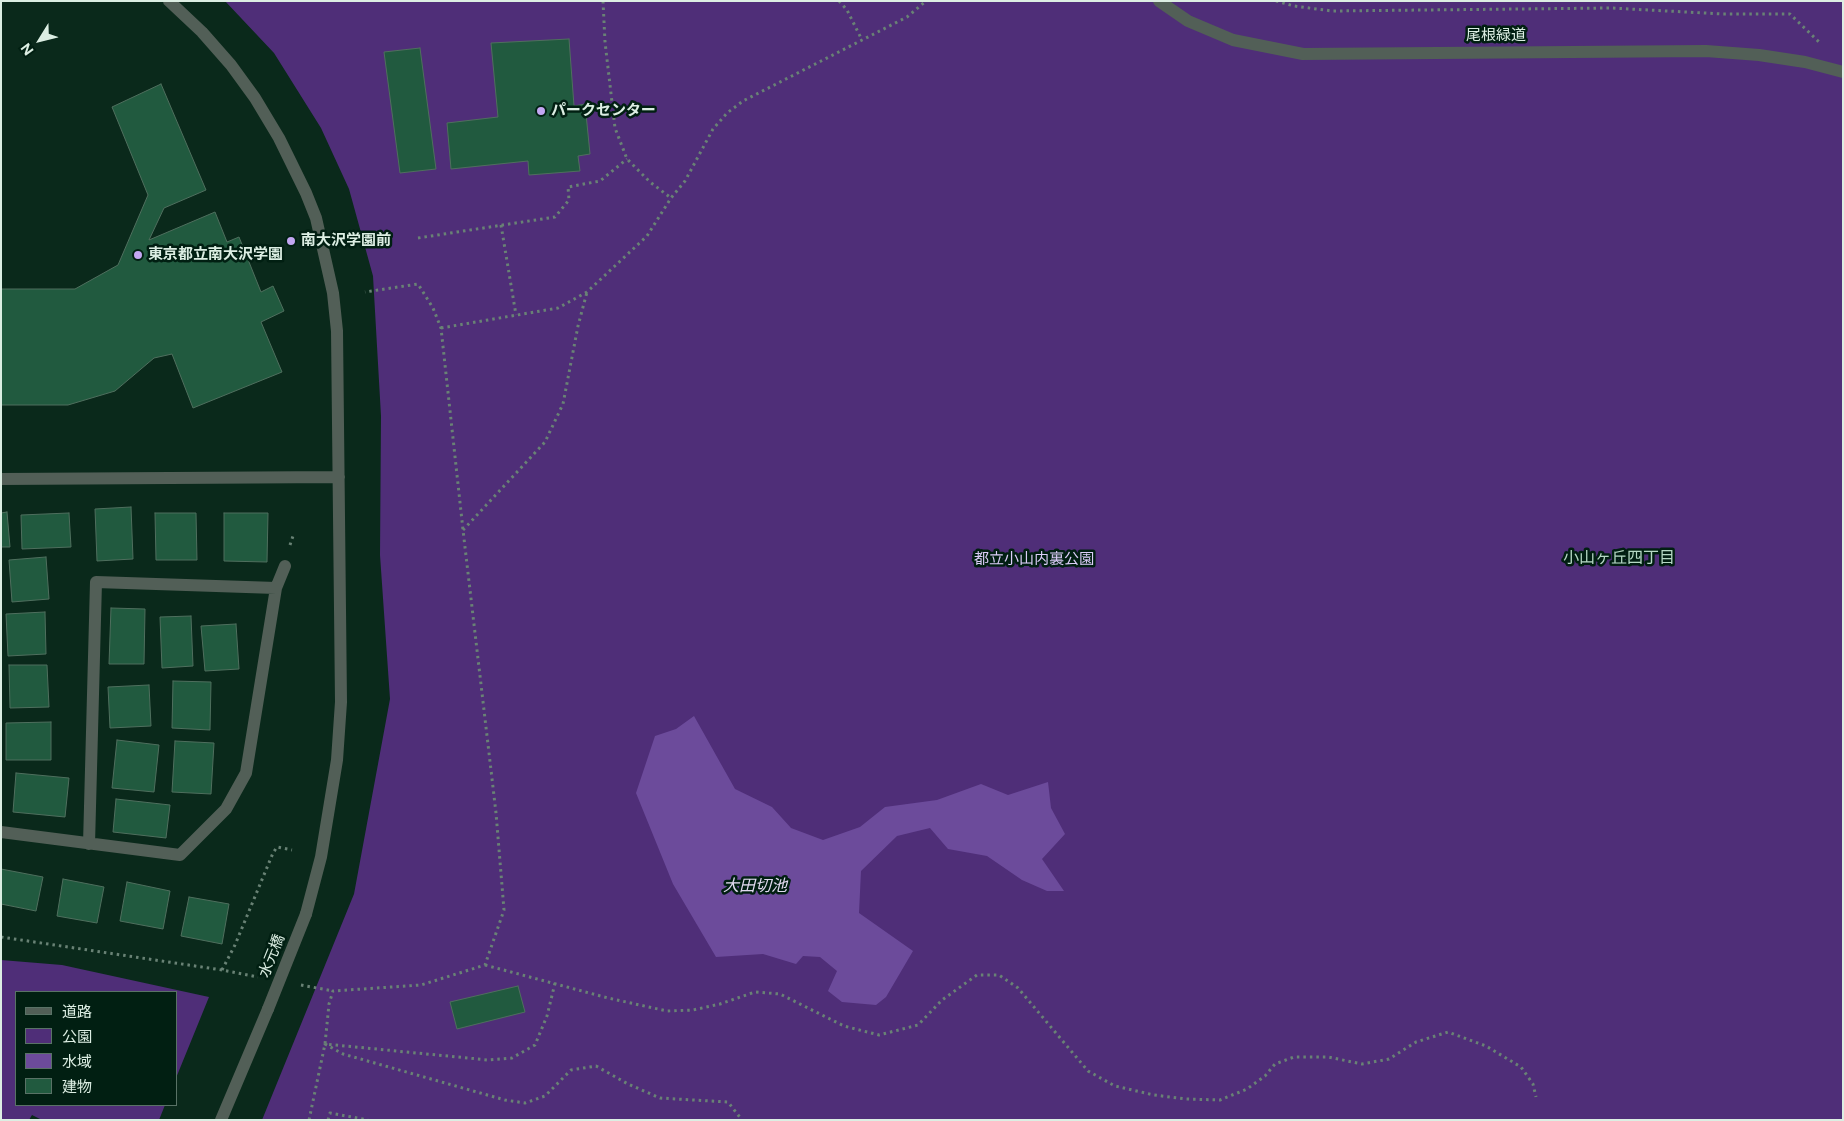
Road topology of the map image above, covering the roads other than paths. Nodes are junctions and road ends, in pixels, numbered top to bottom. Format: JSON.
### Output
{"nodes":[{"id":1,"x":169,"y":1,"type":"edge"},
{"id":2,"x":1159,"y":1,"type":"edge"},
{"id":3,"x":1843,"y":72,"type":"edge"},
{"id":4,"x":339,"y":477,"type":"junction"},
{"id":5,"x":1,"y":480,"type":"edge"},
{"id":6,"x":285,"y":566,"type":"dead end"},
{"id":7,"x":276,"y":588,"type":"junction"},
{"id":8,"x":1,"y":832,"type":"edge"},
{"id":9,"x":89,"y":844,"type":"junction"},
{"id":10,"x":220,"y":1120,"type":"edge"}],
"edges":[{"from":1,"to":4,"type":"street","name":"水元橋"},
{"from":2,"to":3,"type":"street","name":"尾根緑道"},
{"from":4,"to":5,"type":"street"},
{"from":4,"to":10,"type":"street","name":"水元橋","bridge":true},
{"from":6,"to":7,"type":"street"},
{"from":7,"to":9,"type":"street"},
{"from":7,"to":9,"type":"street"},
{"from":8,"to":9,"type":"street"}]}
